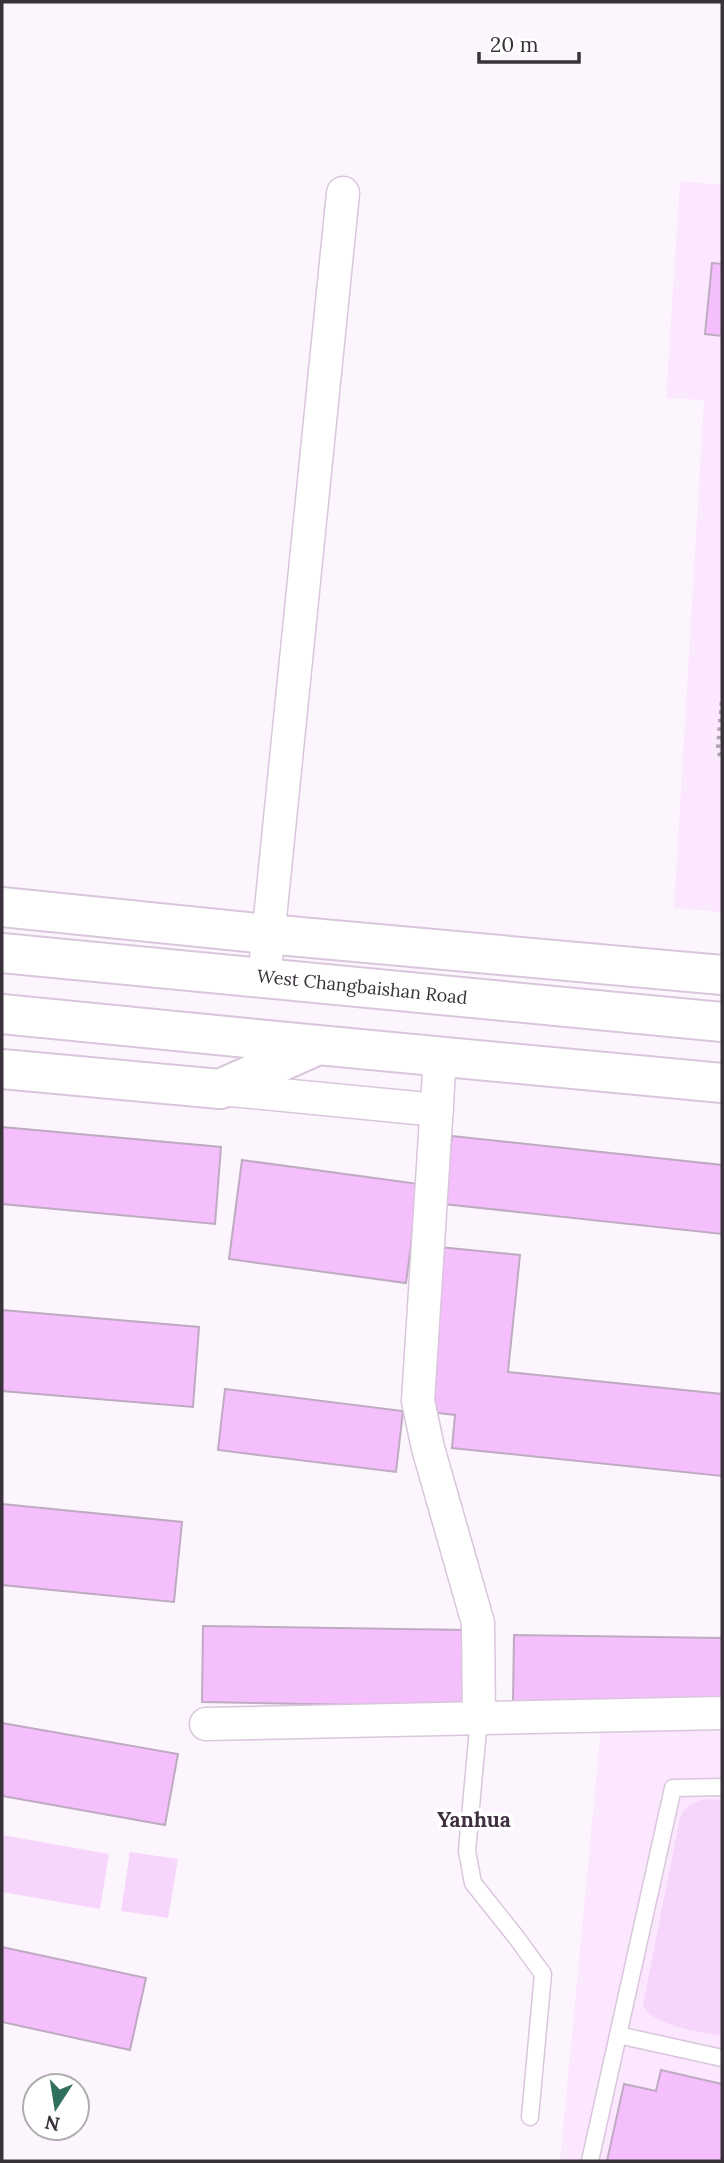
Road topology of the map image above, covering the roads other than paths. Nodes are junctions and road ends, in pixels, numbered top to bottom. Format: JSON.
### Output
{"nodes":[{"id":1,"x":344,"y":193,"type":"dead end"},
{"id":2,"x":2,"y":907,"type":"edge"},
{"id":3,"x":267,"y":934,"type":"junction"},
{"id":4,"x":2,"y":953,"type":"edge"},
{"id":5,"x":722,"y":975,"type":"edge"},
{"id":6,"x":264,"y":978,"type":"junction"},
{"id":7,"x":2,"y":1014,"type":"edge"},
{"id":8,"x":722,"y":1022,"type":"edge"},
{"id":9,"x":318,"y":1045,"type":"junction"},
{"id":10,"x":440,"y":1056,"type":"junction"},
{"id":11,"x":2,"y":1069,"type":"edge"},
{"id":12,"x":722,"y":1083,"type":"edge"},
{"id":13,"x":220,"y":1089,"type":"junction"},
{"id":14,"x":437,"y":1110,"type":"junction"},
{"id":15,"x":722,"y":1713,"type":"edge"},
{"id":16,"x":479,"y":1718,"type":"junction"},
{"id":17,"x":206,"y":1724,"type":"dead end"},
{"id":18,"x":722,"y":1787,"type":"edge"},
{"id":19,"x":618,"y":2035,"type":"junction"},
{"id":20,"x":722,"y":2058,"type":"edge"},
{"id":21,"x":530,"y":2117,"type":"dead end"},
{"id":22,"x":590,"y":2161,"type":"edge"}],
"edges":[{"from":1,"to":3,"type":"street"},
{"from":2,"to":3,"type":"main road"},
{"from":3,"to":5,"type":"main road"},
{"from":3,"to":6,"type":"street"},
{"from":4,"to":6,"type":"main road","name":"West Changbaishan Road"},
{"from":6,"to":8,"type":"main road","name":"West Changbaishan Road"},
{"from":7,"to":9,"type":"main road"},
{"from":9,"to":10,"type":"main road"},
{"from":9,"to":13,"type":"main road"},
{"from":10,"to":12,"type":"main road"},
{"from":10,"to":14,"type":"street"},
{"from":11,"to":13,"type":"main road"},
{"from":13,"to":14,"type":"street"},
{"from":14,"to":16,"type":"street"},
{"from":15,"to":16,"type":"street"},
{"from":16,"to":17,"type":"street"},
{"from":16,"to":21,"type":"lane"},
{"from":18,"to":19,"type":"lane"},
{"from":19,"to":20,"type":"lane"},
{"from":19,"to":22,"type":"lane"}]}
